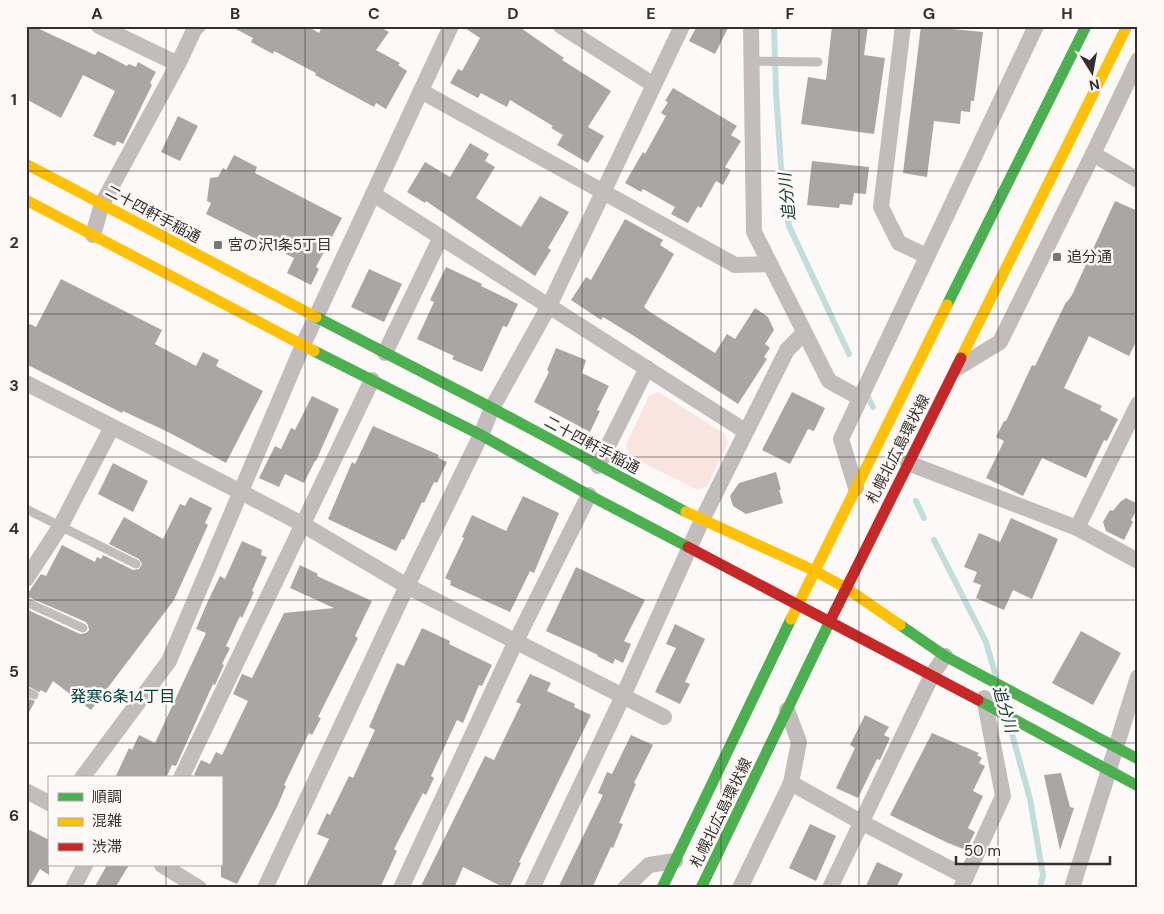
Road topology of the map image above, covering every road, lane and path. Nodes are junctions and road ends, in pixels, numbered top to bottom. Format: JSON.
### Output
{"nodes":[{"id":1,"x":99,"y":26,"type":"edge"},
{"id":2,"x":198,"y":26,"type":"edge"},
{"id":3,"x":451,"y":26,"type":"edge"},
{"id":4,"x":562,"y":26,"type":"edge"},
{"id":5,"x":682,"y":26,"type":"edge"},
{"id":6,"x":750,"y":26,"type":"edge"},
{"id":7,"x":903,"y":26,"type":"edge"},
{"id":8,"x":1036,"y":26,"type":"edge"},
{"id":9,"x":1086,"y":26,"type":"edge"},
{"id":10,"x":1127,"y":26,"type":"edge"},
{"id":11,"x":1138,"y":60,"type":"edge"},
{"id":12,"x":751,"y":61,"type":"junction"},
{"id":13,"x":818,"y":62,"type":"dead end"},
{"id":14,"x":178,"y":64,"type":"junction"},
{"id":15,"x":654,"y":86,"type":"junction"},
{"id":16,"x":421,"y":91,"type":"junction"},
{"id":17,"x":1093,"y":154,"type":"junction"},
{"id":18,"x":26,"y":164,"type":"edge"},
{"id":19,"x":1138,"y":180,"type":"edge"},
{"id":20,"x":603,"y":192,"type":"junction"},
{"id":21,"x":373,"y":194,"type":"junction"},
{"id":22,"x":26,"y":200,"type":"edge"},
{"id":23,"x":102,"y":204,"type":"junction"},
{"id":24,"x":93,"y":235,"type":"junction"},
{"id":25,"x":441,"y":237,"type":"junction"},
{"id":26,"x":927,"y":256,"type":"junction"},
{"id":27,"x":770,"y":264,"type":"junction"},
{"id":28,"x":549,"y":306,"type":"junction"},
{"id":29,"x":316,"y":317,"type":"junction"},
{"id":30,"x":804,"y":332,"type":"junction"},
{"id":31,"x":303,"y":345,"type":"junction"},
{"id":32,"x":384,"y":353,"type":"junction"},
{"id":33,"x":647,"y":368,"type":"junction"},
{"id":34,"x":955,"y":370,"type":"junction"},
{"id":35,"x":372,"y":380,"type":"junction"},
{"id":36,"x":26,"y":383,"type":"edge"},
{"id":37,"x":860,"y":398,"type":"junction"},
{"id":38,"x":1138,"y":404,"type":"edge"},
{"id":39,"x":492,"y":408,"type":"junction"},
{"id":40,"x":112,"y":427,"type":"junction"},
{"id":41,"x":746,"y":431,"type":"junction"},
{"id":42,"x":482,"y":435,"type":"junction"},
{"id":43,"x":908,"y":463,"type":"junction"},
{"id":44,"x":598,"y":466,"type":"junction"},
{"id":45,"x":856,"y":488,"type":"junction"},
{"id":46,"x":242,"y":492,"type":"junction"},
{"id":47,"x":589,"y":495,"type":"junction"},
{"id":48,"x":26,"y":509,"type":"edge"},
{"id":49,"x":702,"y":520,"type":"junction"},
{"id":50,"x":302,"y":524,"type":"junction"},
{"id":51,"x":60,"y":527,"type":"junction"},
{"id":52,"x":1077,"y":528,"type":"junction"},
{"id":53,"x":689,"y":548,"type":"junction"},
{"id":54,"x":1138,"y":560,"type":"edge"},
{"id":55,"x":136,"y":564,"type":"dead end"},
{"id":56,"x":815,"y":571,"type":"junction"},
{"id":57,"x":26,"y":579,"type":"edge"},
{"id":58,"x":407,"y":586,"type":"junction"},
{"id":59,"x":846,"y":588,"type":"junction"},
{"id":60,"x":26,"y":602,"type":"edge"},
{"id":61,"x":798,"y":604,"type":"junction"},
{"id":62,"x":830,"y":621,"type":"junction"},
{"id":63,"x":83,"y":628,"type":"dead end"},
{"id":64,"x":516,"y":642,"type":"junction"},
{"id":65,"x":945,"y":656,"type":"junction"},
{"id":66,"x":978,"y":674,"type":"junction"},
{"id":67,"x":932,"y":675,"type":"junction"},
{"id":68,"x":1138,"y":677,"type":"edge"},
{"id":69,"x":624,"y":696,"type":"junction"},
{"id":70,"x":990,"y":707,"type":"junction"},
{"id":71,"x":787,"y":710,"type":"junction"},
{"id":72,"x":664,"y":717,"type":"dead end"},
{"id":73,"x":1116,"y":748,"type":"junction"},
{"id":74,"x":1138,"y":759,"type":"edge"},
{"id":75,"x":1109,"y":771,"type":"junction"},
{"id":76,"x":83,"y":776,"type":"edge"},
{"id":77,"x":182,"y":776,"type":"edge"},
{"id":78,"x":791,"y":783,"type":"junction"},
{"id":79,"x":1138,"y":786,"type":"edge"},
{"id":80,"x":26,"y":791,"type":"edge"},
{"id":81,"x":48,"y":802,"type":"edge"},
{"id":82,"x":861,"y":822,"type":"junction"},
{"id":83,"x":675,"y":861,"type":"junction"},
{"id":84,"x":84,"y":866,"type":"edge"},
{"id":85,"x":164,"y":866,"type":"edge"},
{"id":86,"x":964,"y":882,"type":"edge"},
{"id":87,"x":73,"y":888,"type":"edge"},
{"id":88,"x":199,"y":888,"type":"edge"},
{"id":89,"x":265,"y":888,"type":"edge"},
{"id":90,"x":401,"y":888,"type":"edge"},
{"id":91,"x":532,"y":888,"type":"edge"},
{"id":92,"x":625,"y":888,"type":"edge"},
{"id":93,"x":662,"y":888,"type":"edge"},
{"id":94,"x":701,"y":888,"type":"edge"},
{"id":95,"x":740,"y":888,"type":"edge"},
{"id":96,"x":830,"y":888,"type":"edge"},
{"id":97,"x":1072,"y":888,"type":"edge"}],
"edges":[{"from":1,"to":14,"type":"street"},
{"from":2,"to":14,"type":"street"},
{"from":3,"to":16,"type":"street"},
{"from":4,"to":15,"type":"street"},
{"from":5,"to":15,"type":"street"},
{"from":6,"to":12,"type":"street"},
{"from":7,"to":26,"type":"street"},
{"from":8,"to":26,"type":"street"},
{"from":9,"to":45,"type":"street","name":"札幌北広島環状線"},
{"from":10,"to":34,"type":"street","name":"札幌北広島環状線"},
{"from":11,"to":17,"type":"street"},
{"from":12,"to":13,"type":"lane"},
{"from":12,"to":27,"type":"street"},
{"from":14,"to":23,"type":"street"},
{"from":15,"to":20,"type":"street"},
{"from":16,"to":20,"type":"street"},
{"from":16,"to":21,"type":"street"},
{"from":17,"to":19,"type":"street"},
{"from":17,"to":34,"type":"street"},
{"from":18,"to":23,"type":"street","name":"二十四軒手稲通"},
{"from":20,"to":27,"type":"street"},
{"from":20,"to":28,"type":"street"},
{"from":21,"to":25,"type":"street"},
{"from":21,"to":29,"type":"street"},
{"from":22,"to":24,"type":"street"},
{"from":23,"to":24,"type":"street"},
{"from":23,"to":29,"type":"street","name":"二十四軒手稲通"},
{"from":24,"to":31,"type":"street"},
{"from":25,"to":28,"type":"street"},
{"from":25,"to":32,"type":"street"},
{"from":26,"to":37,"type":"street"},
{"from":27,"to":30,"type":"street"},
{"from":28,"to":33,"type":"street"},
{"from":28,"to":39,"type":"street"},
{"from":29,"to":31,"type":"street"},
{"from":29,"to":32,"type":"street","name":"二十四軒手稲通"},
{"from":30,"to":37,"type":"street"},
{"from":30,"to":41,"type":"street"},
{"from":31,"to":35,"type":"street"},
{"from":31,"to":46,"type":"street"},
{"from":32,"to":39,"type":"street","name":"二十四軒手稲通"},
{"from":33,"to":41,"type":"street"},
{"from":33,"to":44,"type":"street"},
{"from":34,"to":43,"type":"street","name":"札幌北広島環状線"},
{"from":35,"to":42,"type":"street"},
{"from":35,"to":50,"type":"street"},
{"from":36,"to":40,"type":"street"},
{"from":37,"to":45,"type":"street"},
{"from":38,"to":52,"type":"street"},
{"from":39,"to":42,"type":"street"},
{"from":39,"to":44,"type":"street","name":"二十四軒手稲通"},
{"from":40,"to":46,"type":"street"},
{"from":40,"to":51,"type":"street"},
{"from":41,"to":49,"type":"street"},
{"from":42,"to":47,"type":"street"},
{"from":42,"to":58,"type":"street"},
{"from":43,"to":52,"type":"street"},
{"from":43,"to":59,"type":"street","name":"札幌北広島環状線"},
{"from":44,"to":49,"type":"street","name":"二十四軒手稲通"},
{"from":45,"to":56,"type":"street","name":"札幌北広島環状線"},
{"from":46,"to":50,"type":"street"},
{"from":46,"to":76,"type":"street"},
{"from":47,"to":53,"type":"street"},
{"from":47,"to":64,"type":"street"},
{"from":48,"to":51,"type":"lane"},
{"from":49,"to":53,"type":"street"},
{"from":49,"to":56,"type":"street","name":"二十四軒手稲通"},
{"from":50,"to":58,"type":"street"},
{"from":50,"to":77,"type":"street"},
{"from":51,"to":55,"type":"lane"},
{"from":51,"to":57,"type":"street"},
{"from":52,"to":54,"type":"street"},
{"from":53,"to":61,"type":"street"},
{"from":53,"to":69,"type":"street"},
{"from":56,"to":59,"type":"street","name":"二十四軒手稲通"},
{"from":56,"to":61,"type":"street","name":"札幌北広島環状線"},
{"from":58,"to":64,"type":"street"},
{"from":58,"to":89,"type":"street"},
{"from":59,"to":62,"type":"street","name":"札幌北広島環状線"},
{"from":59,"to":65,"type":"street","name":"二十四軒手稲通"},
{"from":60,"to":63,"type":"lane"},
{"from":61,"to":62,"type":"street"},
{"from":61,"to":83,"type":"street","name":"札幌北広島環状線"},
{"from":62,"to":67,"type":"street"},
{"from":62,"to":71,"type":"street","name":"札幌北広島環状線"},
{"from":64,"to":69,"type":"street"},
{"from":64,"to":90,"type":"street"},
{"from":65,"to":66,"type":"street","name":"二十四軒手稲通"},
{"from":65,"to":67,"type":"street"},
{"from":66,"to":70,"type":"street"},
{"from":66,"to":73,"type":"street","name":"二十四軒手稲通"},
{"from":67,"to":70,"type":"street"},
{"from":67,"to":82,"type":"street"},
{"from":68,"to":73,"type":"street"},
{"from":69,"to":72,"type":"street"},
{"from":69,"to":91,"type":"street"},
{"from":70,"to":75,"type":"street"},
{"from":70,"to":86,"type":"street"},
{"from":71,"to":78,"type":"street"},
{"from":71,"to":94,"type":"street","name":"札幌北広島環状線"},
{"from":73,"to":74,"type":"street","name":"二十四軒手稲通"},
{"from":73,"to":75,"type":"street"},
{"from":75,"to":79,"type":"street"},
{"from":75,"to":97,"type":"street"},
{"from":78,"to":82,"type":"street"},
{"from":78,"to":95,"type":"street"},
{"from":80,"to":81,"type":"street"},
{"from":82,"to":86,"type":"street"},
{"from":82,"to":96,"type":"street"},
{"from":83,"to":92,"type":"street"},
{"from":83,"to":93,"type":"street","name":"札幌北広島環状線"},
{"from":84,"to":87,"type":"street"},
{"from":85,"to":88,"type":"street"}]}
